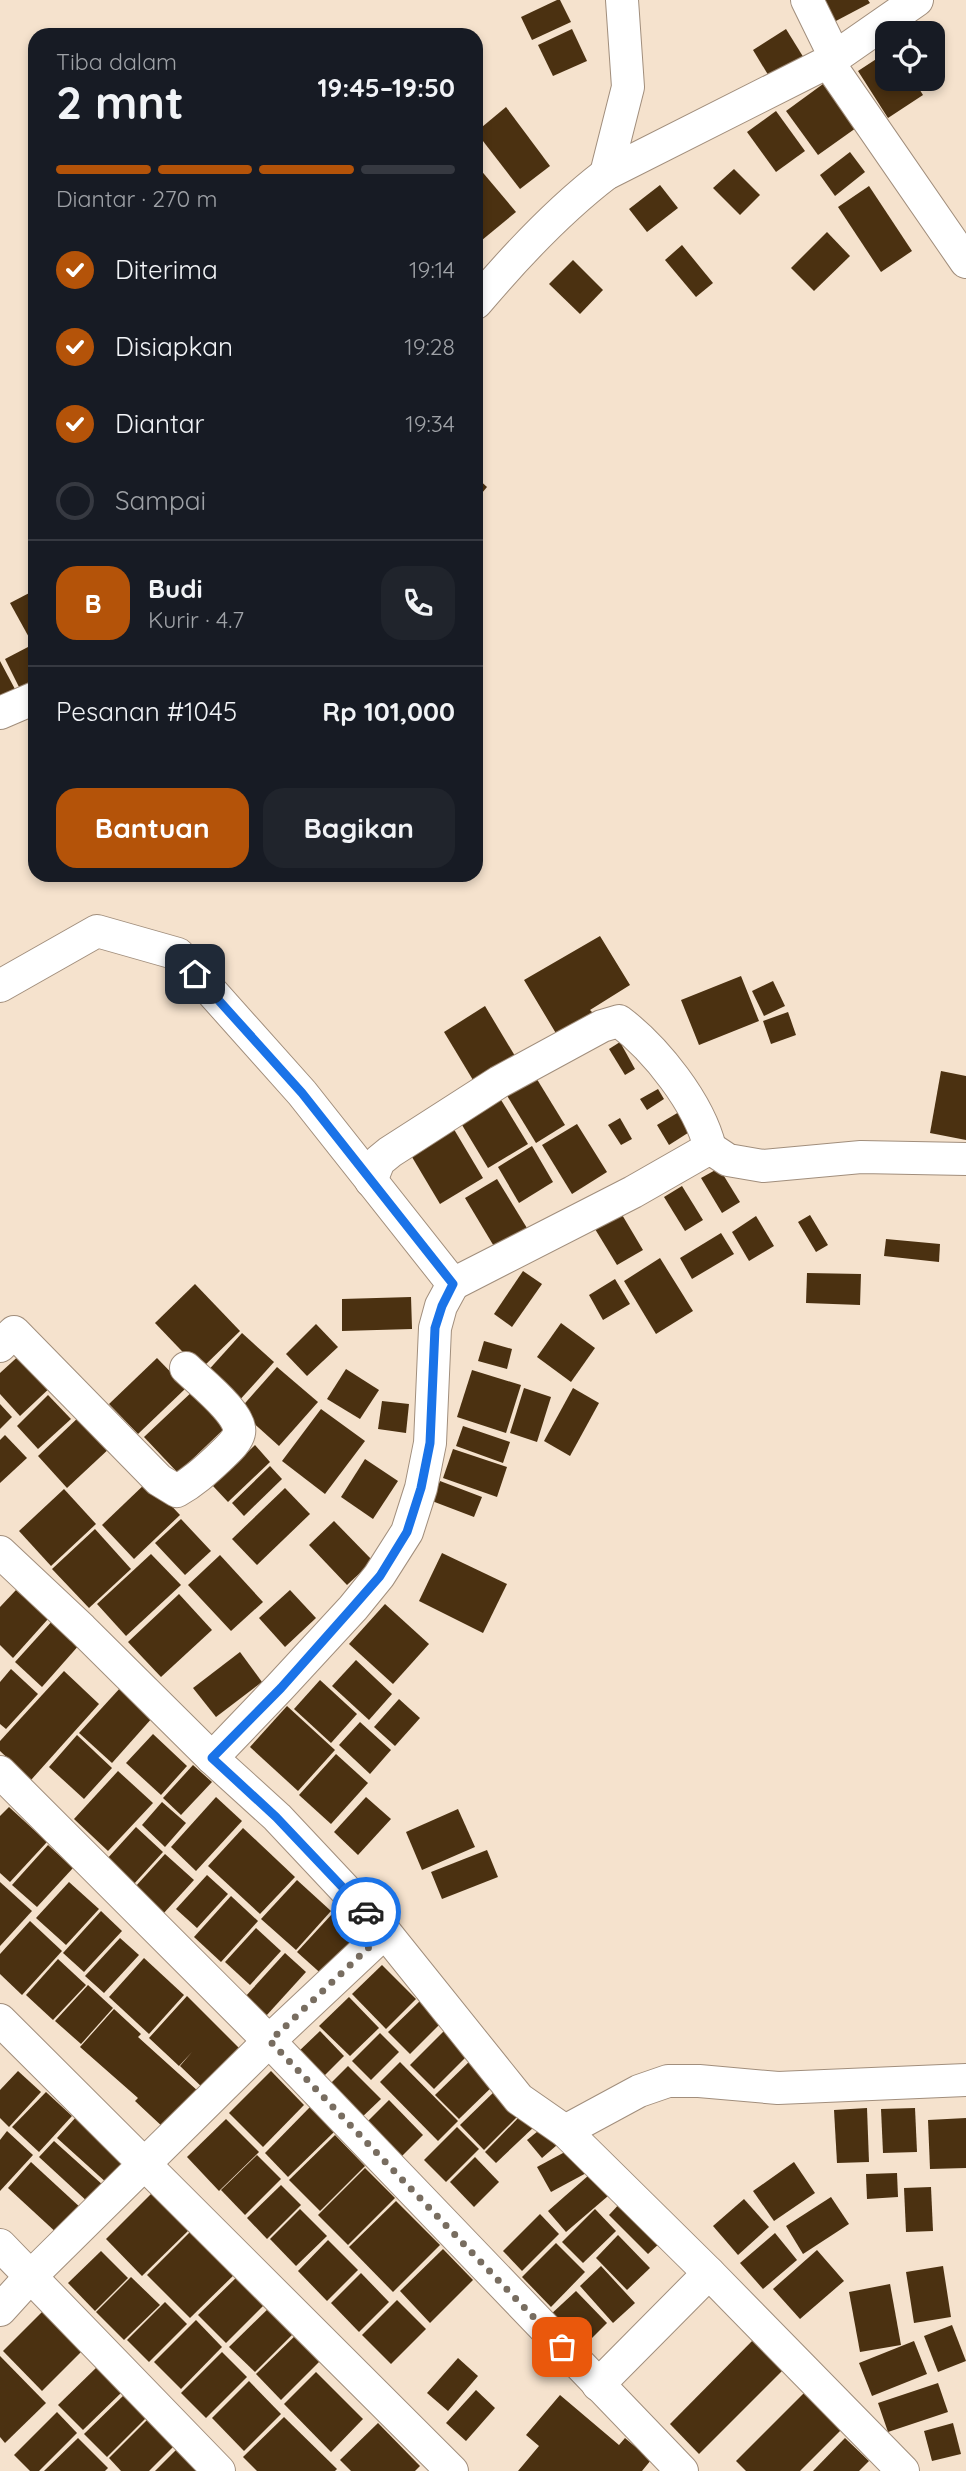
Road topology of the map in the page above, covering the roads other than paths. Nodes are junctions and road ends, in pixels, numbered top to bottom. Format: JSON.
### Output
{"nodes":[{"id":1,"x":622,"y":0,"type":"edge"},
{"id":2,"x":807,"y":0,"type":"edge"},
{"id":3,"x":916,"y":0,"type":"edge"},
{"id":4,"x":828,"y":62,"type":"junction"},
{"id":5,"x":606,"y":174,"type":"junction"},
{"id":6,"x":966,"y":262,"type":"edge"},
{"id":7,"x":483,"y":295,"type":"edge"},
{"id":8,"x":28,"y":701,"type":"edge"},
{"id":9,"x":0,"y":713,"type":"edge"},
{"id":10,"x":0,"y":986,"type":"edge"},
{"id":11,"x":710,"y":1148,"type":"junction"},
{"id":12,"x":966,"y":1158,"type":"edge"},
{"id":13,"x":370,"y":1181,"type":"junction"},
{"id":14,"x":453,"y":1284,"type":"junction"},
{"id":15,"x":0,"y":1346,"type":"edge"},
{"id":16,"x":186,"y":1368,"type":"dead end"},
{"id":17,"x":0,"y":1552,"type":"edge"},
{"id":18,"x":212,"y":1758,"type":"junction"},
{"id":19,"x":0,"y":1772,"type":"edge"},
{"id":20,"x":385,"y":1932,"type":"junction"},
{"id":21,"x":0,"y":2020,"type":"edge"},
{"id":22,"x":270,"y":2041,"type":"junction"},
{"id":23,"x":966,"y":2080,"type":"edge"},
{"id":24,"x":565,"y":2132,"type":"junction"},
{"id":25,"x":143,"y":2165,"type":"junction"},
{"id":26,"x":0,"y":2245,"type":"edge"},
{"id":27,"x":709,"y":2273,"type":"junction"},
{"id":28,"x":30,"y":2277,"type":"junction"},
{"id":29,"x":0,"y":2310,"type":"edge"},
{"id":30,"x":598,"y":2385,"type":"junction"},
{"id":31,"x":219,"y":2471,"type":"edge"},
{"id":32,"x":453,"y":2471,"type":"edge"},
{"id":33,"x":682,"y":2471,"type":"edge"},
{"id":34,"x":903,"y":2471,"type":"edge"}],
"edges":[{"from":1,"to":5,"type":"street"},
{"from":2,"to":4,"type":"street"},
{"from":3,"to":4,"type":"street"},
{"from":4,"to":5,"type":"street"},
{"from":4,"to":6,"type":"street"},
{"from":5,"to":7,"type":"street"},
{"from":8,"to":9,"type":"street"},
{"from":10,"to":13,"type":"street"},
{"from":11,"to":12,"type":"street"},
{"from":11,"to":13,"type":"street"},
{"from":11,"to":14,"type":"street"},
{"from":13,"to":14,"type":"street"},
{"from":14,"to":18,"type":"street"},
{"from":15,"to":16,"type":"street"},
{"from":17,"to":18,"type":"street"},
{"from":18,"to":20,"type":"street"},
{"from":19,"to":22,"type":"street"},
{"from":20,"to":22,"type":"street"},
{"from":20,"to":24,"type":"street"},
{"from":21,"to":25,"type":"street"},
{"from":22,"to":25,"type":"street"},
{"from":22,"to":30,"type":"street"},
{"from":23,"to":24,"type":"street"},
{"from":24,"to":27,"type":"street"},
{"from":25,"to":28,"type":"street"},
{"from":25,"to":32,"type":"street"},
{"from":26,"to":28,"type":"street"},
{"from":27,"to":30,"type":"street"},
{"from":27,"to":34,"type":"street"},
{"from":28,"to":29,"type":"street"},
{"from":28,"to":31,"type":"street"},
{"from":30,"to":33,"type":"street"}]}
